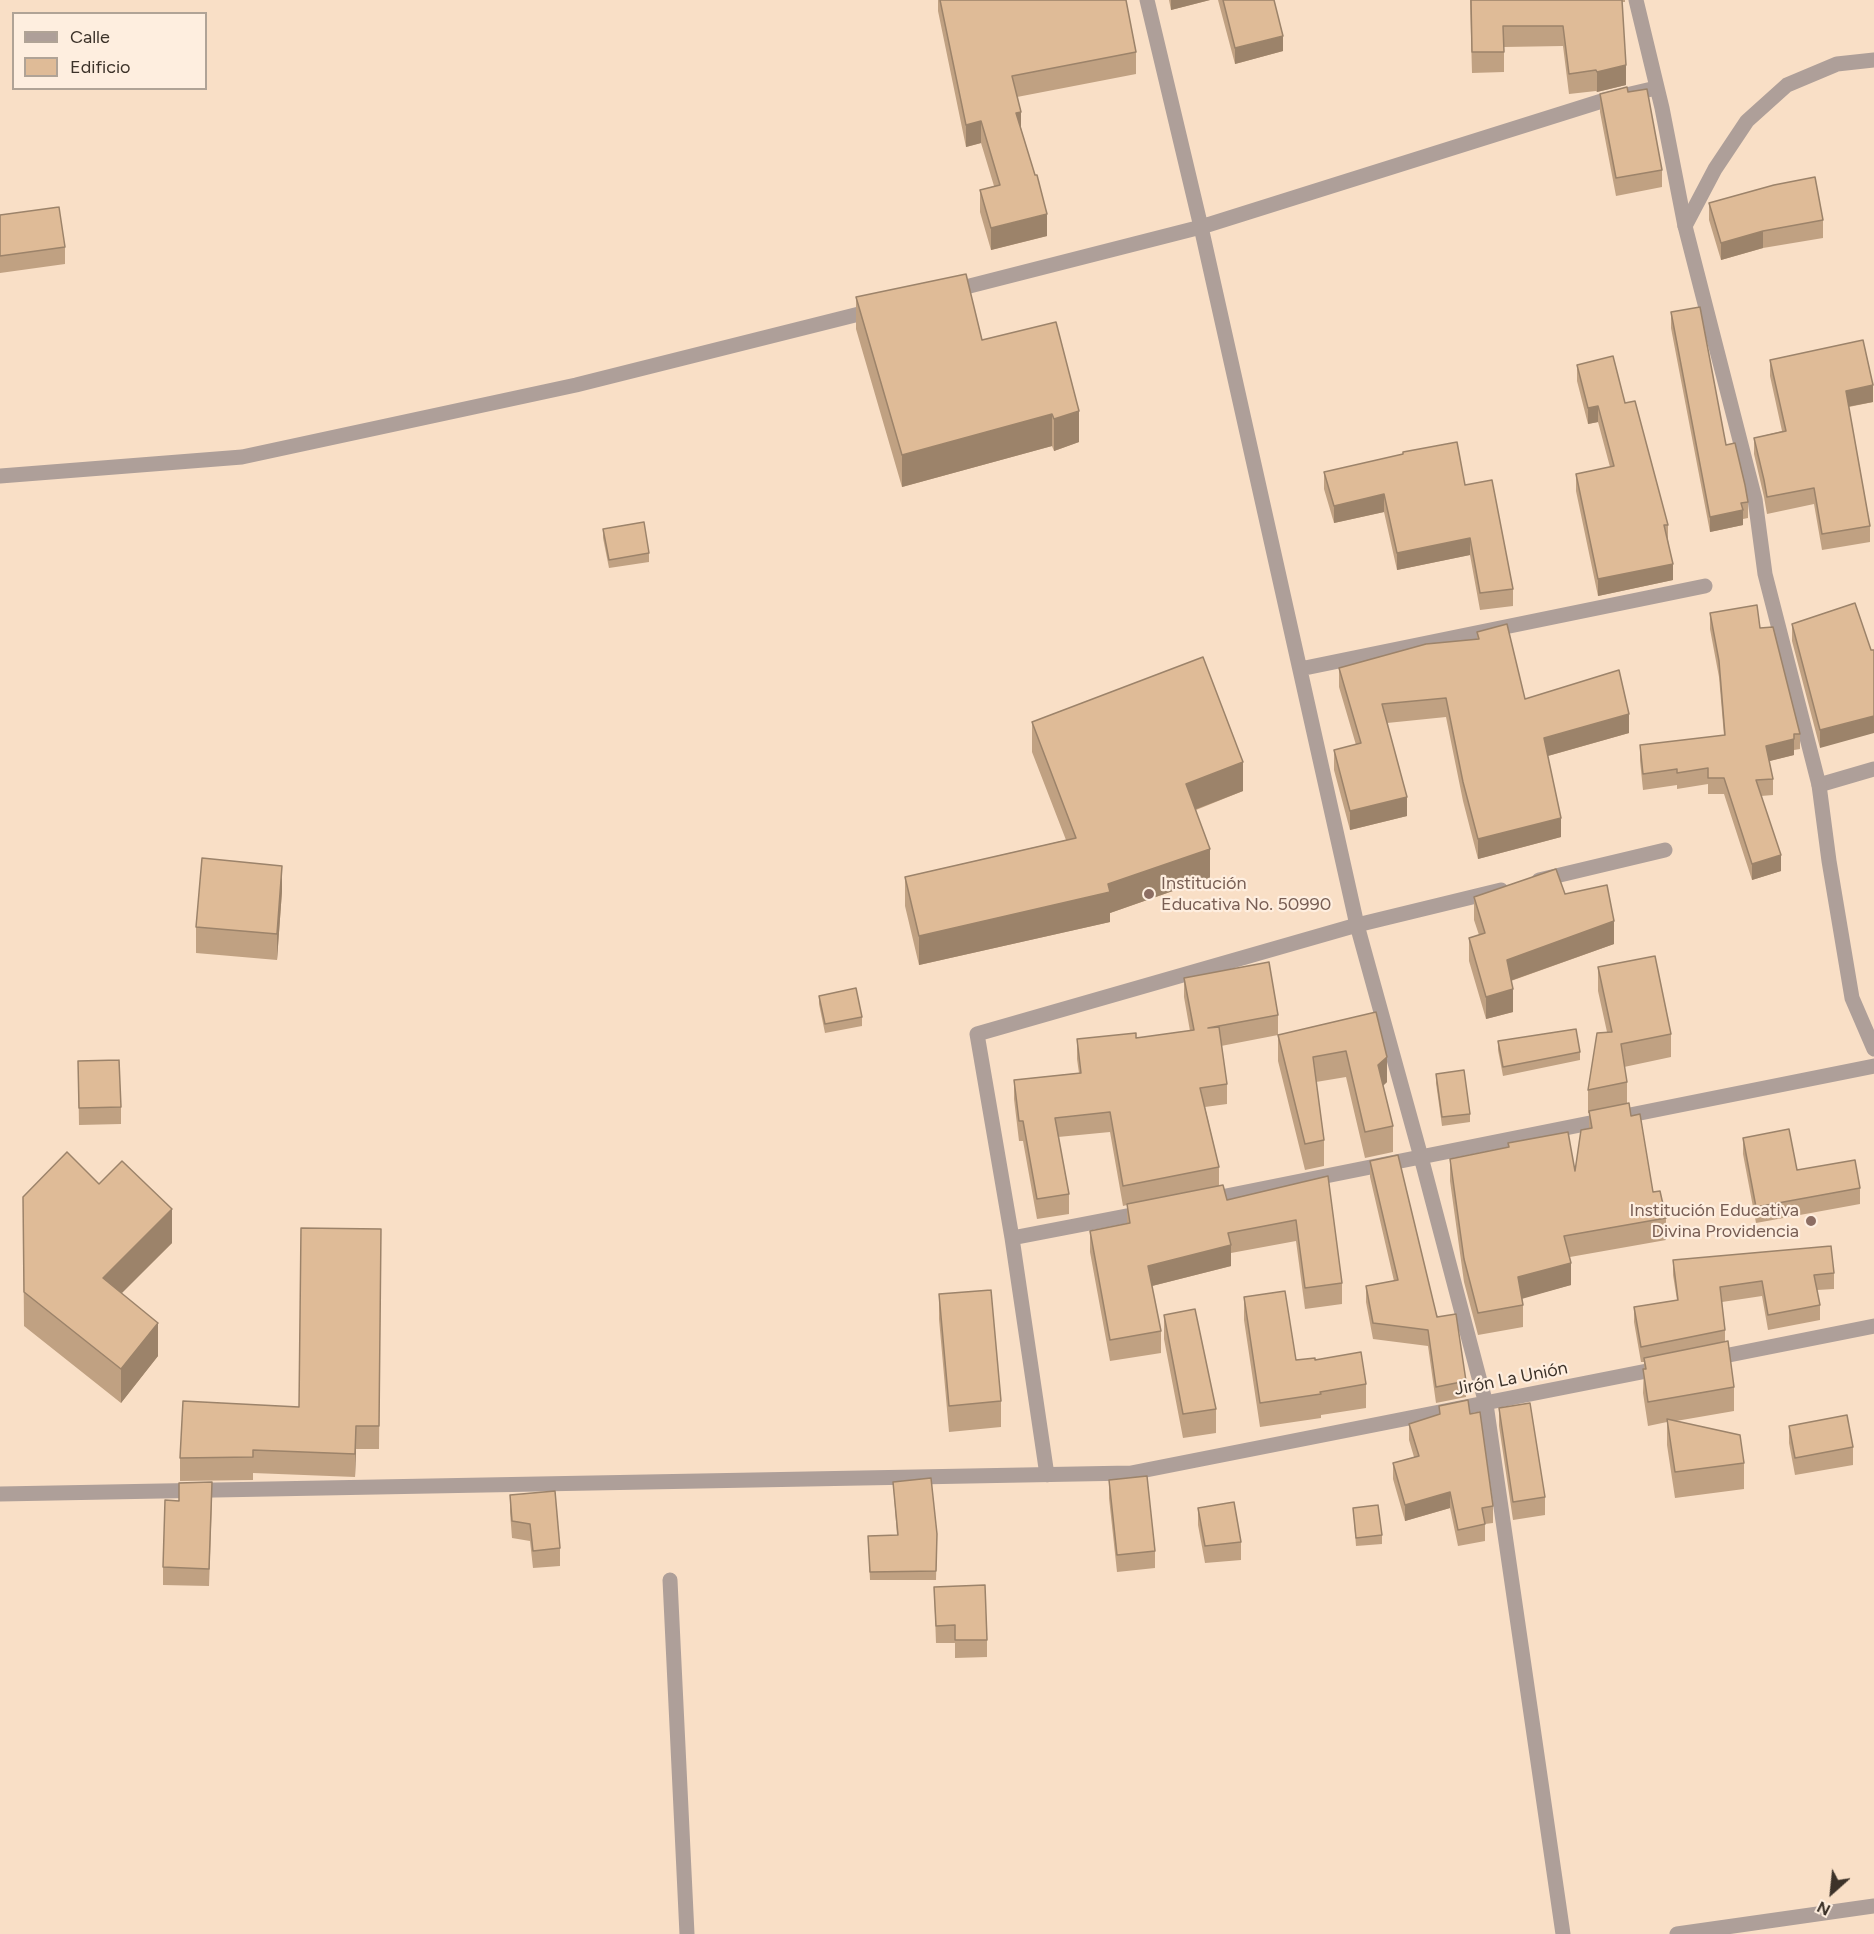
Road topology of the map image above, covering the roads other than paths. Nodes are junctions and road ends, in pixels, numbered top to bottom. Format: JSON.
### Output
{"nodes":[{"id":1,"x":1147,"y":0,"type":"edge"},
{"id":2,"x":1636,"y":0,"type":"edge"},
{"id":3,"x":1874,"y":60,"type":"edge"},
{"id":4,"x":1656,"y":88,"type":"junction"},
{"id":5,"x":1685,"y":226,"type":"junction"},
{"id":6,"x":1201,"y":227,"type":"junction"},
{"id":7,"x":935,"y":295,"type":"edge"},
{"id":8,"x":889,"y":306,"type":"edge"},
{"id":9,"x":0,"y":476,"type":"edge"},
{"id":10,"x":1705,"y":586,"type":"dead end"},
{"id":11,"x":1300,"y":669,"type":"junction"},
{"id":12,"x":1874,"y":769,"type":"edge"},
{"id":13,"x":1819,"y":785,"type":"junction"},
{"id":14,"x":1665,"y":850,"type":"dead end"},
{"id":15,"x":1357,"y":925,"type":"junction"},
{"id":16,"x":1874,"y":1049,"type":"edge"},
{"id":17,"x":1874,"y":1066,"type":"edge"},
{"id":18,"x":1421,"y":1157,"type":"junction"},
{"id":19,"x":1187,"y":1204,"type":"edge"},
{"id":20,"x":1164,"y":1208,"type":"edge"},
{"id":21,"x":1012,"y":1238,"type":"junction"},
{"id":22,"x":1874,"y":1326,"type":"edge"},
{"id":23,"x":1698,"y":1361,"type":"edge"},
{"id":24,"x":1674,"y":1366,"type":"edge"},
{"id":25,"x":1486,"y":1404,"type":"junction"},
{"id":26,"x":1047,"y":1475,"type":"junction"},
{"id":27,"x":0,"y":1494,"type":"edge"},
{"id":28,"x":670,"y":1580,"type":"dead end"},
{"id":29,"x":1874,"y":1906,"type":"edge"},
{"id":30,"x":687,"y":1934,"type":"edge"},
{"id":31,"x":1563,"y":1934,"type":"edge"},
{"id":32,"x":1677,"y":1934,"type":"edge"}],
"edges":[{"from":1,"to":6,"type":"street"},
{"from":2,"to":4,"type":"street"},
{"from":3,"to":5,"type":"street"},
{"from":4,"to":5,"type":"street"},
{"from":4,"to":6,"type":"street"},
{"from":5,"to":13,"type":"street"},
{"from":6,"to":7,"type":"street"},
{"from":6,"to":11,"type":"street"},
{"from":8,"to":9,"type":"street"},
{"from":10,"to":11,"type":"street"},
{"from":11,"to":15,"type":"street"},
{"from":12,"to":13,"type":"street"},
{"from":13,"to":16,"type":"street"},
{"from":14,"to":15,"type":"street"},
{"from":15,"to":18,"type":"street"},
{"from":15,"to":21,"type":"street"},
{"from":17,"to":18,"type":"street"},
{"from":18,"to":19,"type":"street"},
{"from":18,"to":25,"type":"street"},
{"from":20,"to":21,"type":"street"},
{"from":21,"to":26,"type":"street"},
{"from":22,"to":23,"type":"street"},
{"from":24,"to":25,"type":"street","name":"Jirón La Unión"},
{"from":25,"to":26,"type":"street","name":"Jirón La Unión"},
{"from":25,"to":31,"type":"street"},
{"from":26,"to":27,"type":"street","name":"Jirón La Unión"},
{"from":28,"to":30,"type":"street"},
{"from":29,"to":32,"type":"street"}]}
